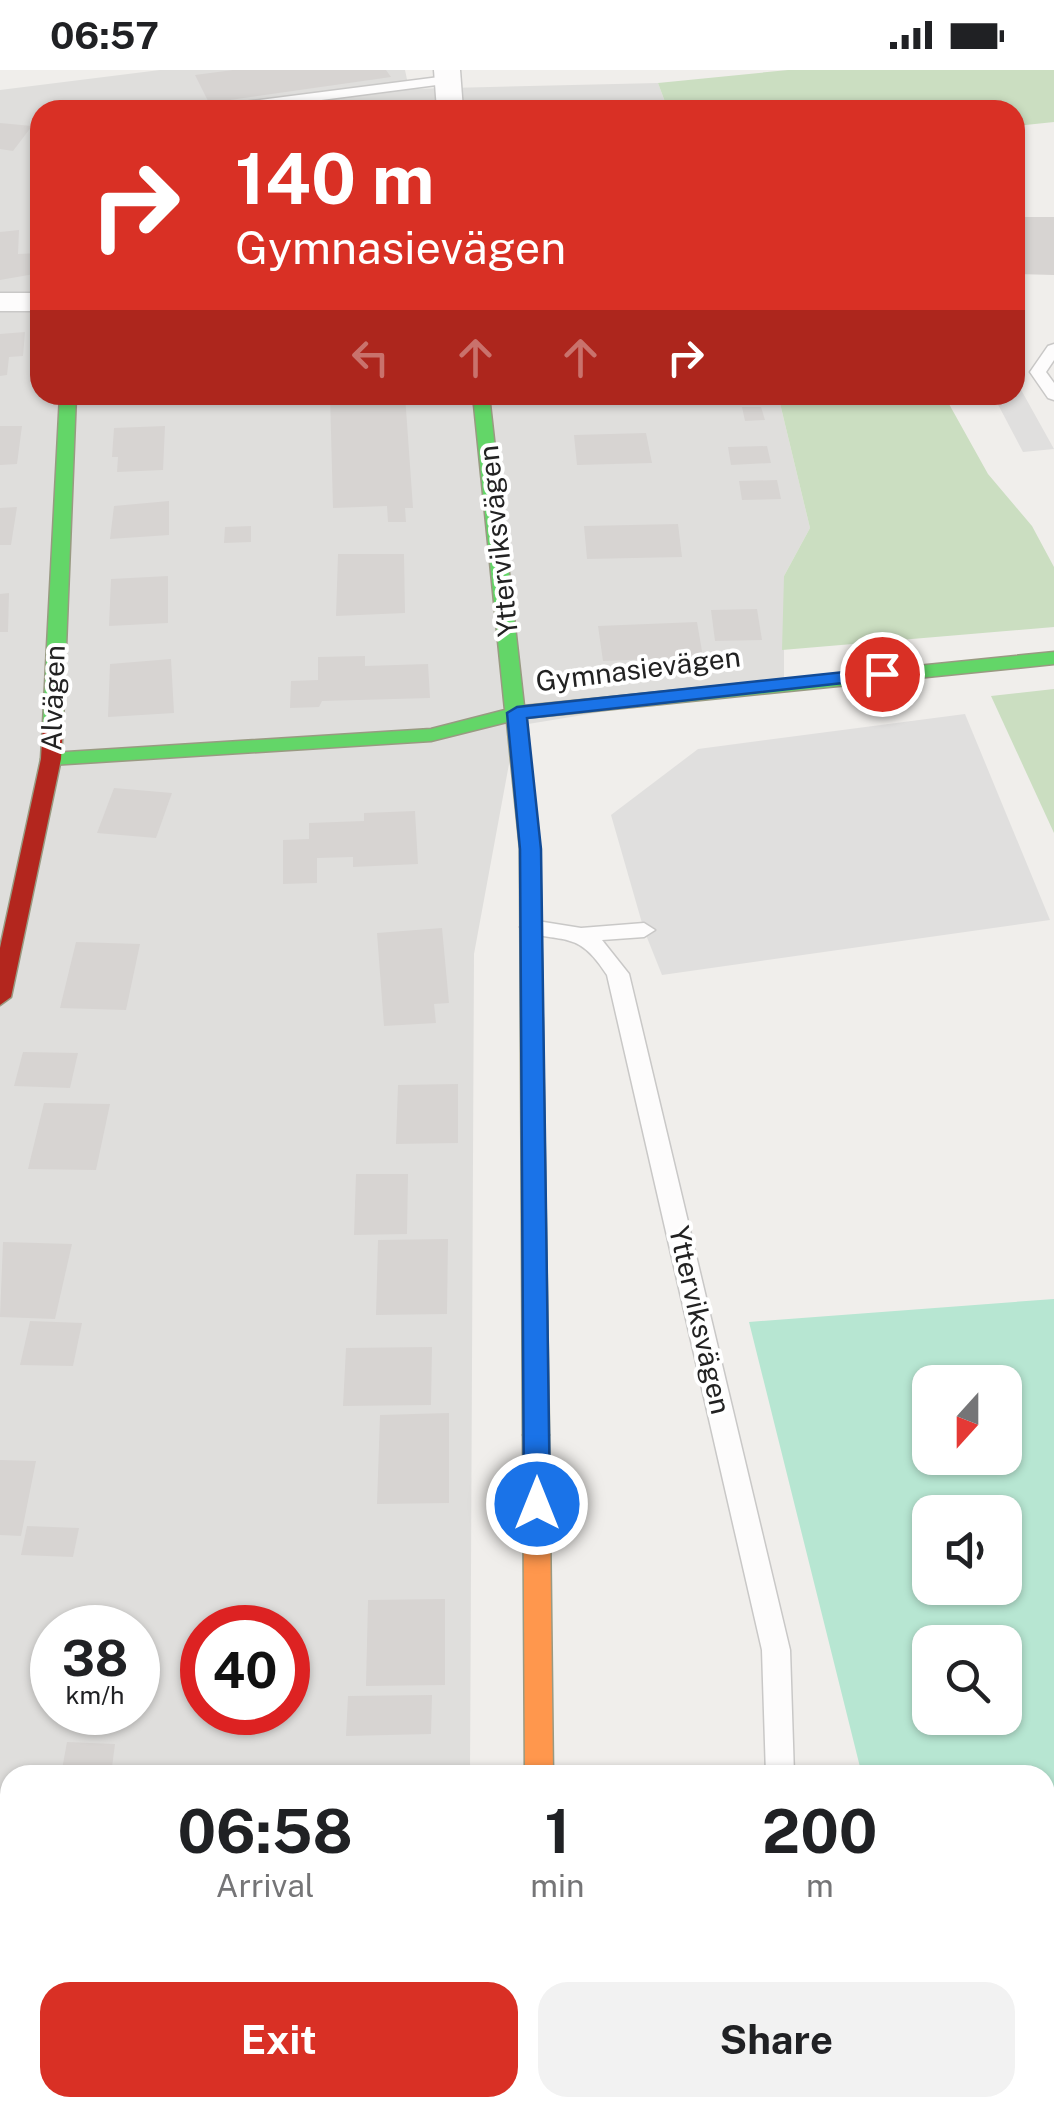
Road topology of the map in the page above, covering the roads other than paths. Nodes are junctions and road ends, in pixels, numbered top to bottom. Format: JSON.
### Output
{"nodes":[{"id":1,"x":447,"y":75,"type":"edge"},
{"id":2,"x":280,"y":100,"type":"edge"},
{"id":3,"x":449,"y":100,"type":"edge"},
{"id":4,"x":0,"y":302,"type":"edge"},
{"id":5,"x":30,"y":302,"type":"edge"},
{"id":6,"x":1054,"y":349,"type":"edge"},
{"id":7,"x":1054,"y":395,"type":"edge"},
{"id":8,"x":68,"y":405,"type":"edge"},
{"id":9,"x":483,"y":405,"type":"edge"},
{"id":10,"x":1054,"y":658,"type":"edge"},
{"id":11,"x":517,"y":713,"type":"junction"},
{"id":12,"x":51,"y":759,"type":"junction"},
{"id":13,"x":531,"y":927,"type":"junction"},
{"id":14,"x":644,"y":930,"type":"dead end"},
{"id":15,"x":586,"y":934,"type":"junction"},
{"id":16,"x":0,"y":997,"type":"edge"},
{"id":17,"x":540,"y":1765,"type":"edge"},
{"id":18,"x":780,"y":1765,"type":"edge"}],
"edges":[{"from":1,"to":2,"type":"lane"},
{"from":1,"to":3,"type":"street"},
{"from":4,"to":5,"type":"street"},
{"from":6,"to":7,"type":"lane"},
{"from":8,"to":12,"type":"street","name":"Alvägen"},
{"from":9,"to":11,"type":"street","name":"Ytterviksvägen"},
{"from":10,"to":11,"type":"street","name":"Gymnasievägen"},
{"from":11,"to":12,"type":"street","name":"Gymnasievägen"},
{"from":11,"to":13,"type":"street","name":"Ytterviksvägen"},
{"from":12,"to":16,"type":"street","name":"Alvägen"},
{"from":13,"to":15,"type":"lane"},
{"from":13,"to":17,"type":"street","name":"Ytterviksvägen"},
{"from":14,"to":15,"type":"lane"},
{"from":15,"to":18,"type":"lane","name":"Ytterviksvägen"}]}
